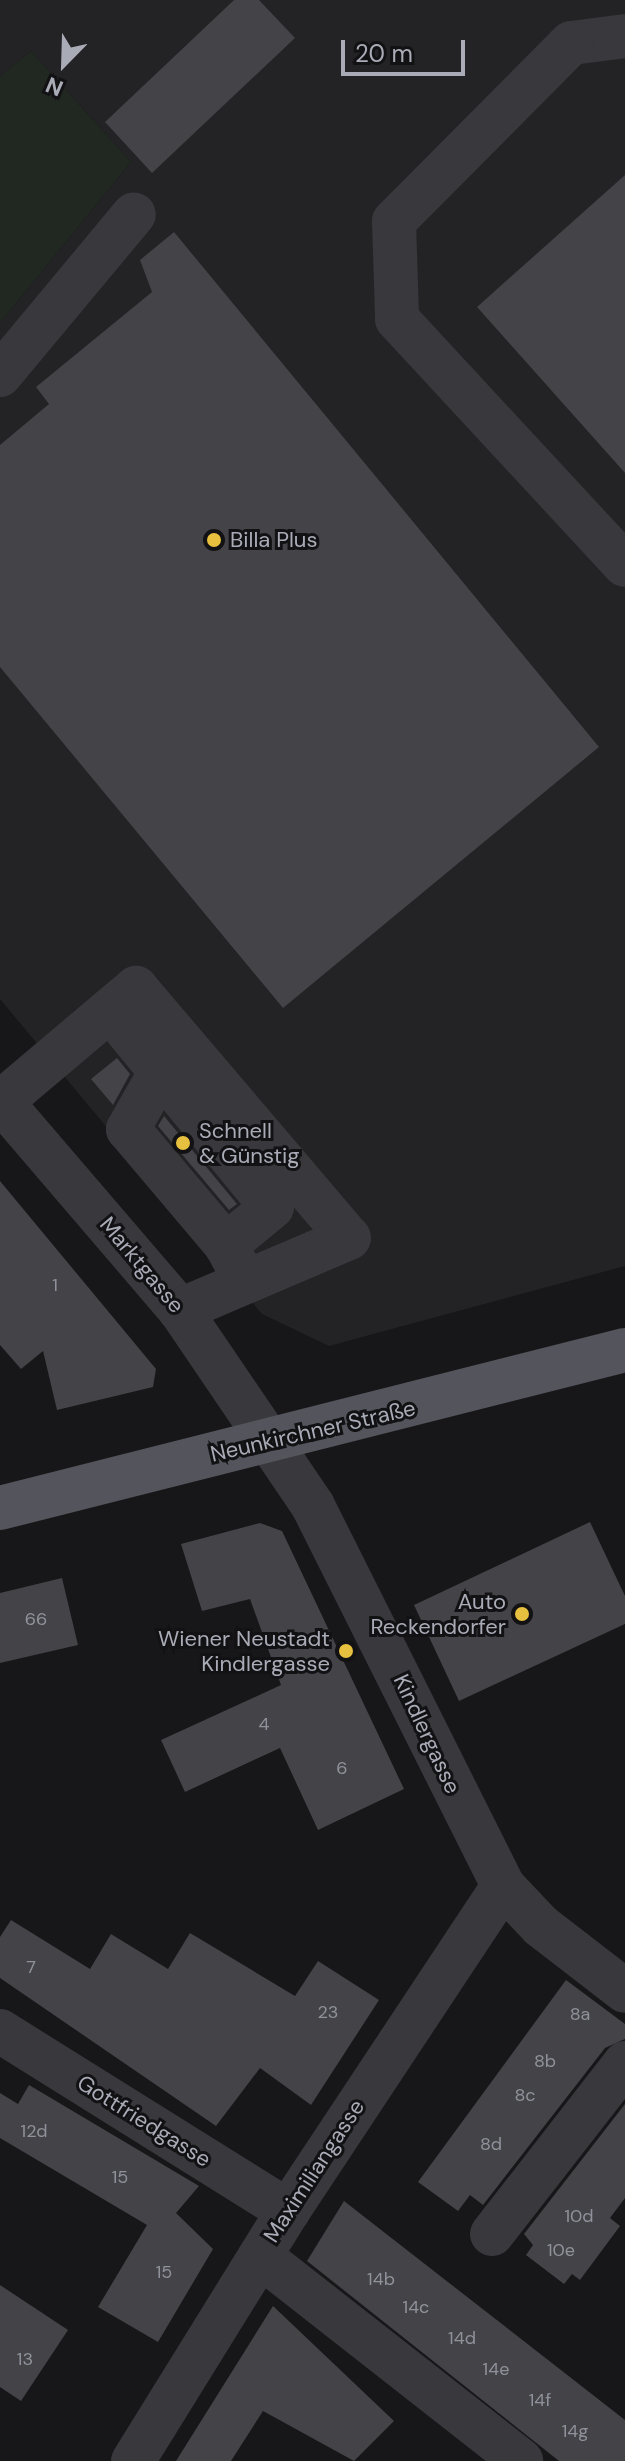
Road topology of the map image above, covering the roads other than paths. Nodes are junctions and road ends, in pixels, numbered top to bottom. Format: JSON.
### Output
{"nodes":[{"id":1,"x":625,"y":36,"type":"edge"},
{"id":2,"x":134,"y":214,"type":"dead end"},
{"id":3,"x":0,"y":375,"type":"edge"},
{"id":4,"x":625,"y":565,"type":"edge"},
{"id":5,"x":134,"y":990,"type":"junction"},
{"id":6,"x":161,"y":1071,"type":"junction"},
{"id":7,"x":1,"y":1101,"type":"edge"},
{"id":8,"x":236,"y":1263,"type":"junction"},
{"id":9,"x":180,"y":1310,"type":"junction"},
{"id":10,"x":625,"y":1350,"type":"edge"},
{"id":11,"x":271,"y":1441,"type":"junction"},
{"id":12,"x":0,"y":1508,"type":"edge"},
{"id":13,"x":503,"y":1886,"type":"junction"},
{"id":14,"x":625,"y":1991,"type":"edge"},
{"id":15,"x":0,"y":2031,"type":"edge"},
{"id":16,"x":625,"y":2063,"type":"edge"},
{"id":17,"x":288,"y":2211,"type":"junction"},
{"id":18,"x":492,"y":2234,"type":"dead end"},
{"id":19,"x":260,"y":2256,"type":"junction"},
{"id":20,"x":133,"y":2461,"type":"edge"},
{"id":21,"x":521,"y":2461,"type":"edge"}],
"edges":[{"from":1,"to":4,"type":"street"},
{"from":2,"to":3,"type":"street"},
{"from":5,"to":6,"type":"street"},
{"from":5,"to":7,"type":"street"},
{"from":5,"to":8,"type":"street"},
{"from":6,"to":8,"type":"street"},
{"from":6,"to":8,"type":"street"},
{"from":7,"to":9,"type":"street","name":"Marktgasse"},
{"from":8,"to":9,"type":"street"},
{"from":9,"to":11,"type":"street","name":"Marktgasse"},
{"from":10,"to":11,"type":"main road","name":"Neunkirchner Straße"},
{"from":11,"to":12,"type":"main road","name":"Neunkirchner Straße"},
{"from":11,"to":13,"type":"street","name":"Kindlergasse"},
{"from":13,"to":14,"type":"street","name":"Kindlergasse"},
{"from":13,"to":17,"type":"street","name":"Maximiliangasse"},
{"from":15,"to":17,"type":"street","name":"Gottfriedgasse"},
{"from":16,"to":18,"type":"street"},
{"from":17,"to":19,"type":"street","name":"Maximiliangasse"},
{"from":19,"to":20,"type":"street","name":"Maximiliangasse"},
{"from":19,"to":21,"type":"street"}]}
